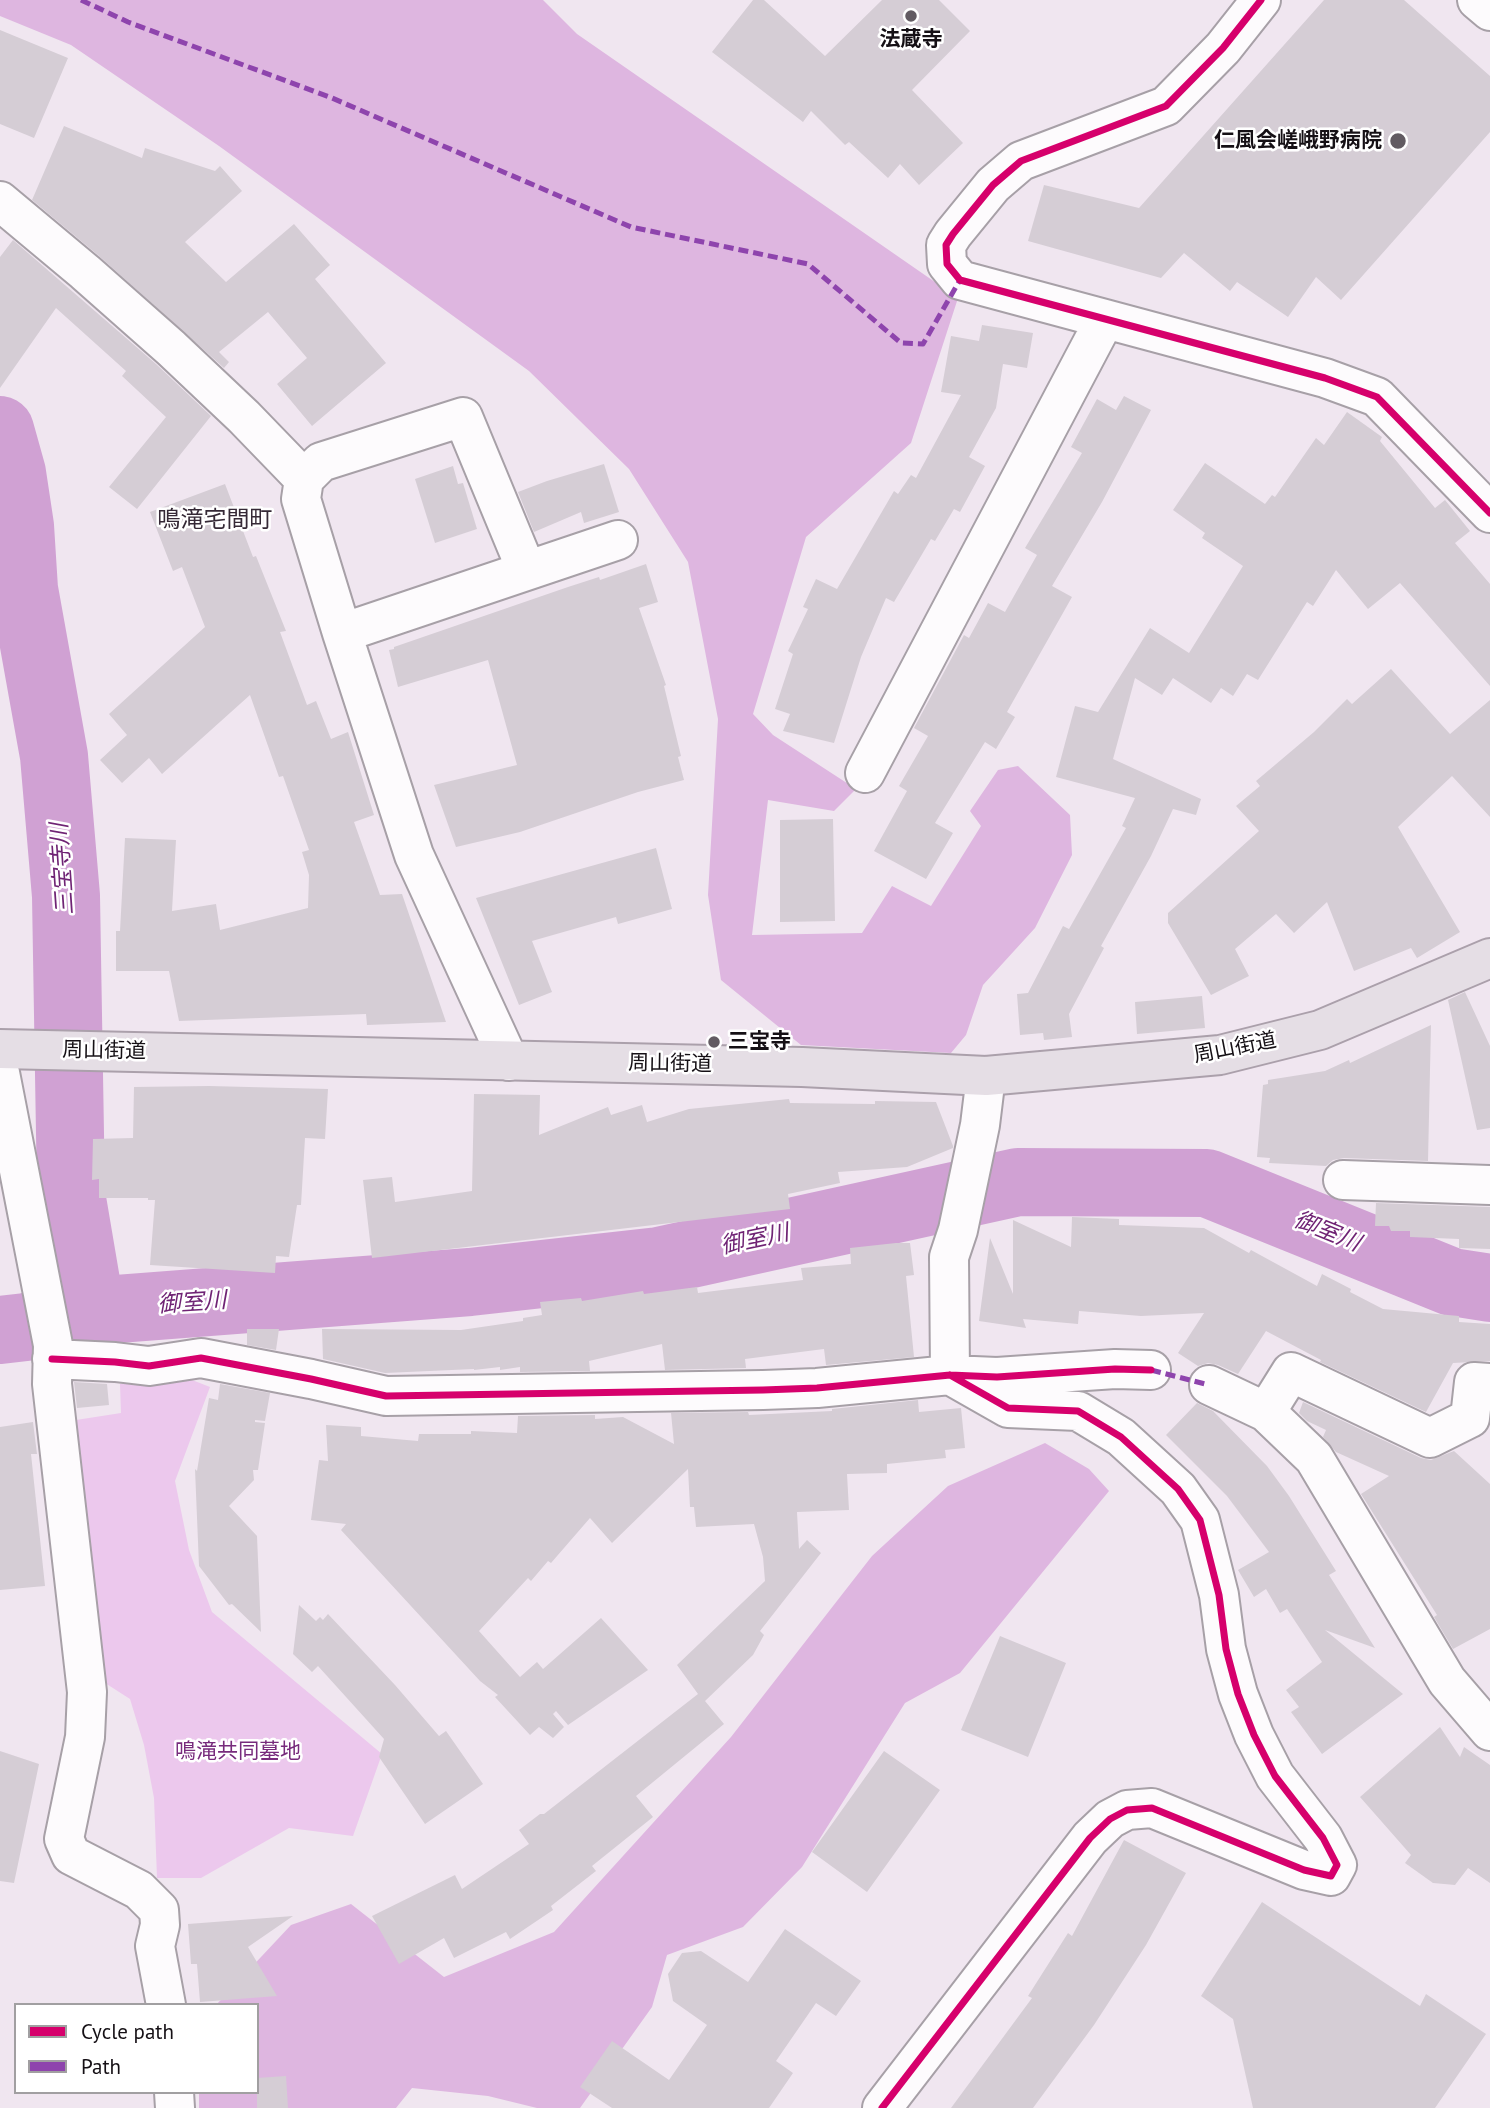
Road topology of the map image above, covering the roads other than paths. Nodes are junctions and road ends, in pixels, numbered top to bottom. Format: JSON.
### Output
{"nodes":[{"id":1,"x":1261,"y":0,"type":"edge"},
{"id":2,"x":1477,"y":0,"type":"edge"},
{"id":3,"x":1490,"y":11,"type":"edge"},
{"id":4,"x":0,"y":201,"type":"edge"},
{"id":5,"x":1105,"y":319,"type":"junction"},
{"id":6,"x":304,"y":479,"type":"junction"},
{"id":7,"x":1490,"y":513,"type":"edge"},
{"id":8,"x":618,"y":540,"type":"dead end"},
{"id":9,"x":526,"y":569,"type":"junction"},
{"id":10,"x":342,"y":633,"type":"junction"},
{"id":11,"x":865,"y":773,"type":"dead end"},
{"id":12,"x":1490,"y":958,"type":"edge"},
{"id":13,"x":0,"y":1049,"type":"edge"},
{"id":14,"x":509,"y":1061,"type":"junction"},
{"id":15,"x":0,"y":1073,"type":"edge"},
{"id":16,"x":986,"y":1076,"type":"junction"},
{"id":17,"x":1342,"y":1180,"type":"dead end"},
{"id":18,"x":1490,"y":1185,"type":"edge"},
{"id":19,"x":53,"y":1352,"type":"junction"},
{"id":20,"x":1151,"y":1370,"type":"dead end"},
{"id":21,"x":950,"y":1375,"type":"junction"},
{"id":22,"x":1490,"y":1383,"type":"edge"},
{"id":23,"x":1209,"y":1384,"type":"dead end"},
{"id":24,"x":1266,"y":1412,"type":"junction"},
{"id":25,"x":1480,"y":1428,"type":"edge"},
{"id":26,"x":1490,"y":1731,"type":"edge"},
{"id":27,"x":166,"y":2003,"type":"edge"},
{"id":28,"x":882,"y":2108,"type":"edge"}],
"edges":[{"from":1,"to":5,"type":"street"},
{"from":2,"to":3,"type":"street"},
{"from":4,"to":6,"type":"street"},
{"from":5,"to":7,"type":"street"},
{"from":5,"to":11,"type":"street"},
{"from":6,"to":9,"type":"street"},
{"from":6,"to":10,"type":"street"},
{"from":8,"to":9,"type":"street"},
{"from":9,"to":10,"type":"street"},
{"from":10,"to":14,"type":"street"},
{"from":12,"to":16,"type":"highway","name":"周山街道"},
{"from":13,"to":14,"type":"highway","name":"周山街道"},
{"from":14,"to":16,"type":"highway","name":"周山街道"},
{"from":15,"to":19,"type":"street"},
{"from":16,"to":21,"type":"street"},
{"from":17,"to":18,"type":"street"},
{"from":19,"to":21,"type":"street"},
{"from":19,"to":27,"type":"street"},
{"from":20,"to":21,"type":"street"},
{"from":21,"to":28,"type":"street"},
{"from":22,"to":25,"type":"street"},
{"from":23,"to":24,"type":"street"},
{"from":24,"to":25,"type":"street"},
{"from":24,"to":26,"type":"street"}]}
